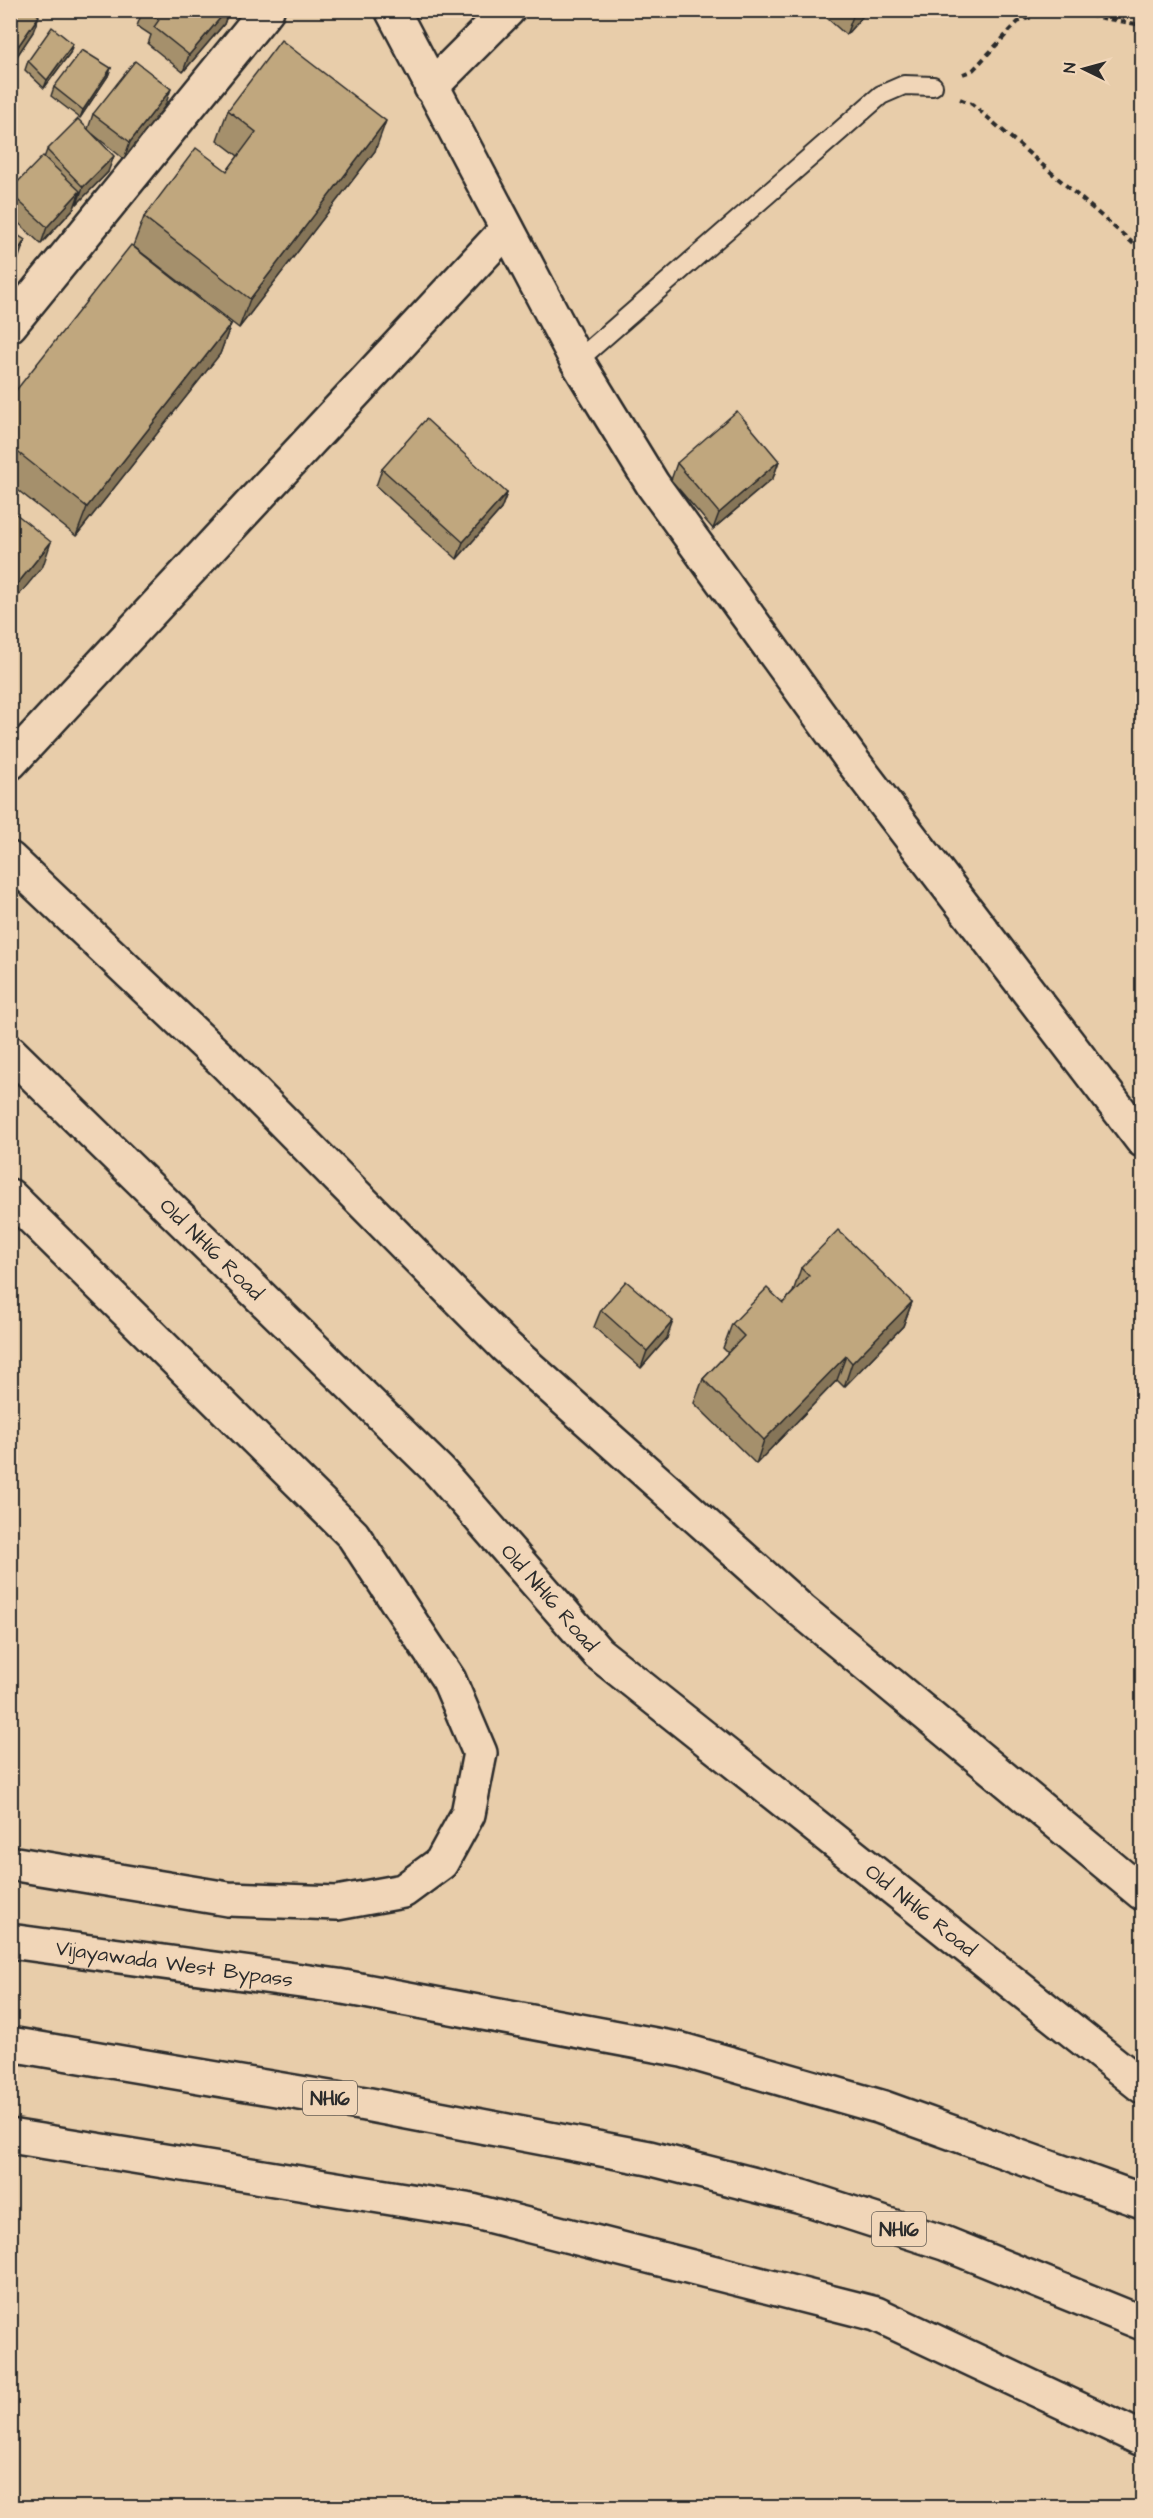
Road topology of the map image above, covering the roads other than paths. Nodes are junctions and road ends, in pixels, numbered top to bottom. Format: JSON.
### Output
{"nodes":[{"id":1,"x":267,"y":10,"type":"edge"},
{"id":2,"x":393,"y":10,"type":"edge"},
{"id":3,"x":508,"y":10,"type":"edge"},
{"id":4,"x":933,"y":86,"type":"road end"},
{"id":5,"x":431,"y":87,"type":"junction"},
{"id":6,"x":507,"y":229,"type":"junction"},
{"id":7,"x":10,"y":325,"type":"edge"},
{"id":8,"x":577,"y":361,"type":"junction"},
{"id":9,"x":10,"y":763,"type":"edge"},
{"id":10,"x":10,"y":859,"type":"edge"},
{"id":11,"x":10,"y":1052,"type":"edge"},
{"id":12,"x":1143,"y":1140,"type":"edge"},
{"id":13,"x":10,"y":1196,"type":"edge"},
{"id":14,"x":10,"y":1863,"type":"edge"},
{"id":15,"x":1143,"y":1893,"type":"edge"},
{"id":16,"x":10,"y":1941,"type":"edge"},
{"id":17,"x":10,"y":2044,"type":"edge"},
{"id":18,"x":1143,"y":2086,"type":"edge"},
{"id":19,"x":10,"y":2136,"type":"edge"},
{"id":20,"x":1143,"y":2201,"type":"edge"},
{"id":21,"x":1143,"y":2323,"type":"edge"},
{"id":22,"x":1143,"y":2439,"type":"edge"}],
"edges":[{"from":1,"to":7,"type":"main road"},
{"from":2,"to":5,"type":"main road"},
{"from":3,"to":5,"type":"main road"},
{"from":4,"to":8,"type":"lane"},
{"from":5,"to":6,"type":"main road"},
{"from":6,"to":8,"type":"main road"},
{"from":6,"to":9,"type":"main road"},
{"from":8,"to":12,"type":"main road"},
{"from":10,"to":15,"type":"main road"},
{"from":11,"to":18,"type":"main road","name":"Old NH16 Road"},
{"from":13,"to":14,"type":"main road"},
{"from":16,"to":20,"type":"main road","name":"Vijayawada West Bypass"},
{"from":17,"to":21,"type":"main road","number":"NH16"},
{"from":19,"to":22,"type":"main road"}]}
